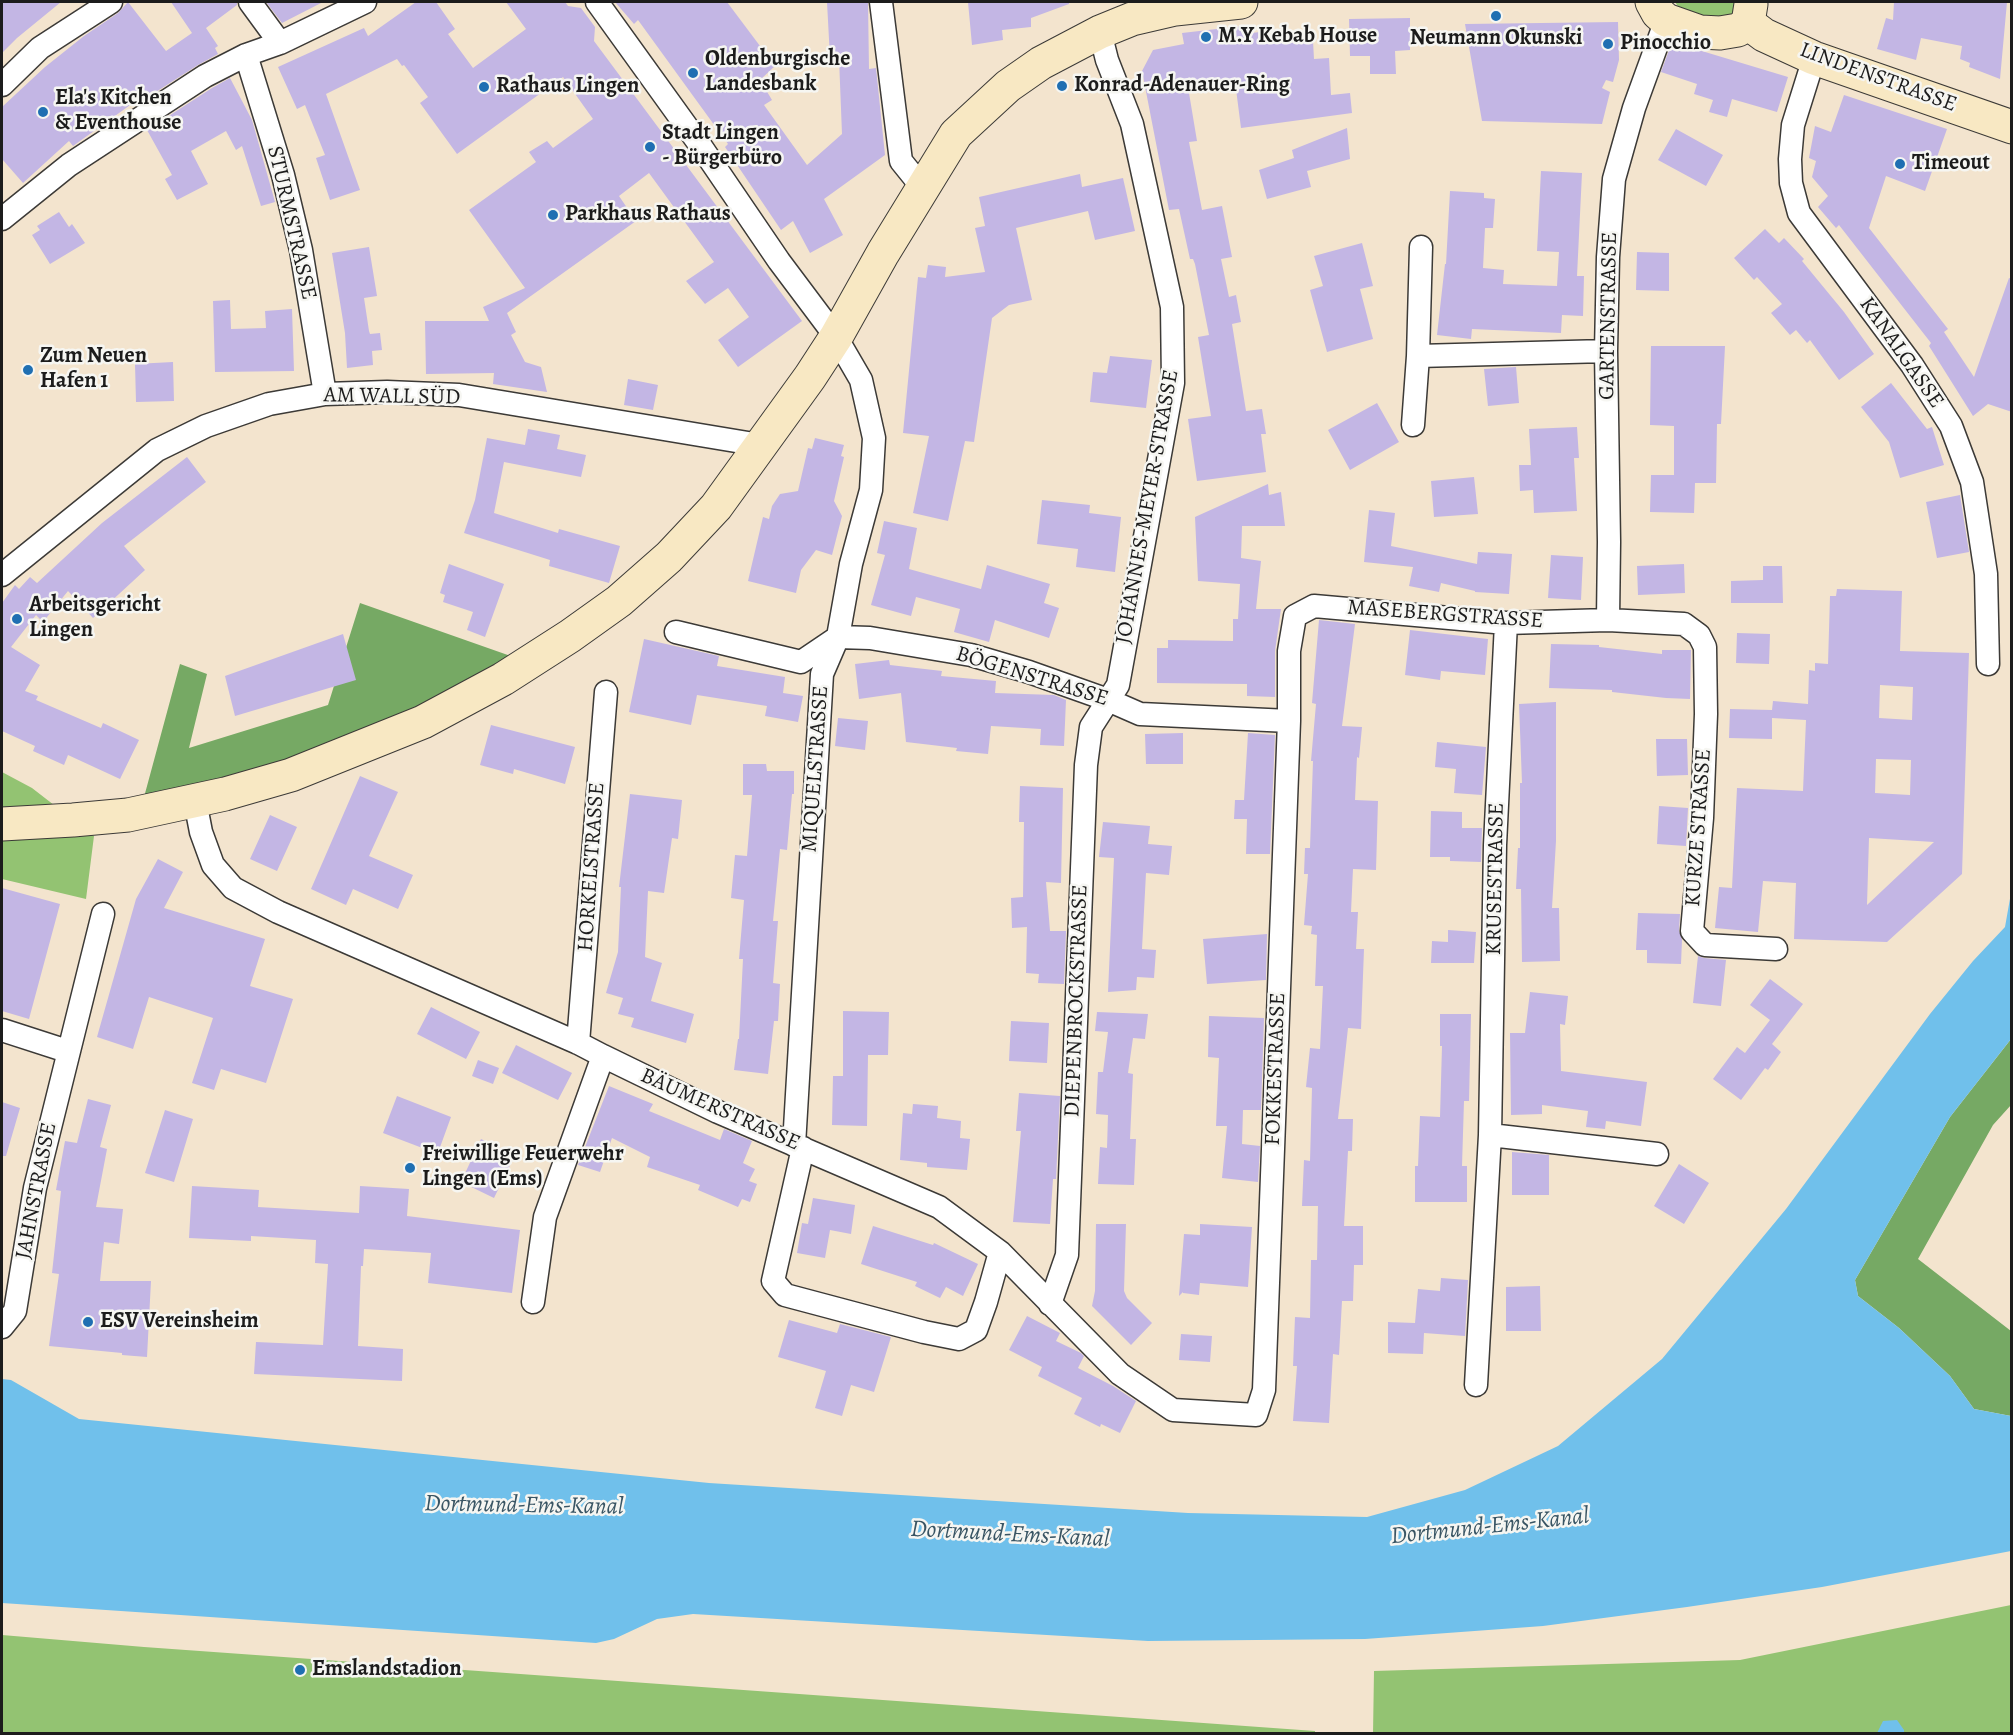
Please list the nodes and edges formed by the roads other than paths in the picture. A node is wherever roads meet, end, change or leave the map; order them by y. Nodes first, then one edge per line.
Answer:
1 (111, 2) edge
2 (249, 2) edge
3 (364, 2) edge
4 (597, 2) edge
5 (881, 2) edge
6 (1241, 2) edge
7 (1659, 11) edge
8 (1749, 12) edge
9 (1100, 32) junction
10 (280, 43) junction
11 (246, 55) junction
12 (1814, 58) junction
13 (2, 85) edge
14 (2012, 127) edge
15 (922, 188) junction
16 (2, 219) edge
17 (1421, 247) dead end
18 (836, 337) junction
19 (1606, 351) junction
20 (1418, 356) junction
21 (325, 394) junction
22 (1413, 425) dead end
23 (760, 445) junction
24 (2, 575) edge
25 (1608, 620) junction
26 (1506, 623) junction
27 (676, 632) dead end
28 (1699, 635) joint
29 (838, 638) junction
30 (1988, 664) dead end
31 (606, 692) dead end
32 (1108, 700) junction
33 (1289, 721) junction
34 (195, 801) junction
35 (2, 824) edge
36 (103, 914) dead end
37 (1776, 949) dead end
38 (2, 1030) edge
39 (578, 1043) junction
40 (67, 1051) junction
41 (603, 1056) junction
42 (1491, 1135) junction
43 (798, 1146) junction
44 (1657, 1154) dead end
45 (1000, 1252) junction
46 (533, 1302) dead end
47 (1050, 1304) junction
48 (2, 1327) edge
49 (1476, 1385) dead end
50 (1256, 1415) joint

1 - 13 street
2 - 10 street
3 - 10 street
4 - 18 street, MIQUELSTRASSE
5 - 15 street
6 - 9 main road
7 - 8 main road
7 - 19 street, GARTENSTRASSE
8 - 12 main road, LINDENSTRASSE
9 - 15 main road
9 - 32 street, JOHANNES-MEYER-STRASSE
10 - 11 street
11 - 16 street
11 - 21 street, STURMSTRASSE
12 - 14 main road, LINDENSTRASSE
12 - 30 street, KANALGASSE
15 - 18 main road
17 - 20 street
18 - 23 main road
18 - 29 street, MIQUELSTRASSE
19 - 20 street
19 - 25 street, GARTENSTRASSE
20 - 22 street
21 - 23 street, AM WALL SÜD
21 - 24 street, AM WALL SÜD
23 - 34 main road
25 - 26 street, MASEBERGSTRASSE
25 - 28 street, MASEBERGSTRASSE
26 - 33 street, MASEBERGSTRASSE
26 - 42 street, KRUSESTRASSE
27 - 29 street
28 - 37 street, KURZE STRASSE
29 - 32 street, BÖGENSTRASSE
29 - 43 street, MIQUELSTRASSE
31 - 39 street, HORKELSTRASSE
32 - 33 street, BÖGENSTRASSE
32 - 47 street, DIEPENBROCKSTRASSE
33 - 50 street, FOKKESTRASSE
34 - 35 main road
34 - 39 street, BÄUMERSTRASSE
36 - 40 street, JAHNSTRASSE
38 - 40 street
39 - 41 street, BÄUMERSTRASSE
40 - 48 street, JAHNSTRASSE
41 - 43 street, BÄUMERSTRASSE
41 - 46 street
42 - 44 street
42 - 49 street, KRUSESTRASSE
43 - 45 street, BÄUMERSTRASSE
43 - 45 street, MIQUELSTRASSE
45 - 47 street, BÄUMERSTRASSE
47 - 50 street, BÄUMERSTRASSE

